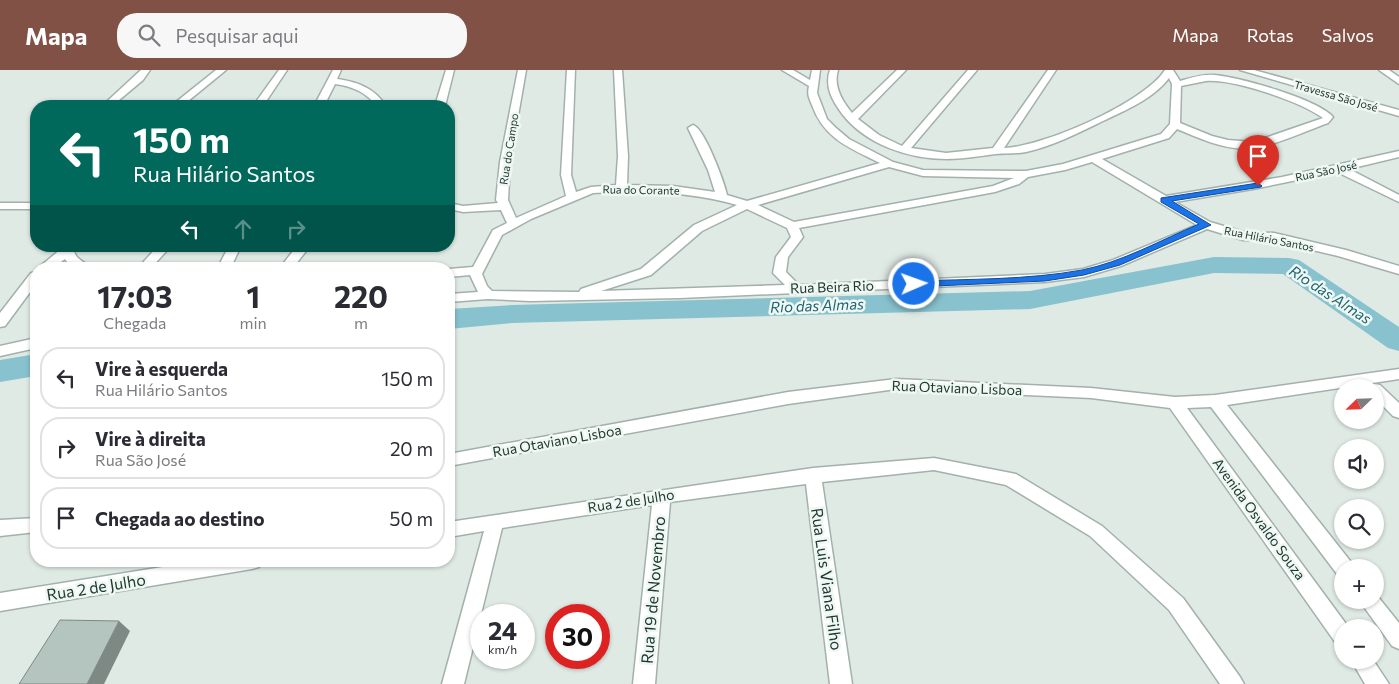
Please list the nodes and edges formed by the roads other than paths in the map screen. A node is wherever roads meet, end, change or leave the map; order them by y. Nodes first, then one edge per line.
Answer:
1 (146, 70) edge
2 (222, 70) edge
3 (283, 70) edge
4 (337, 70) edge
5 (450, 70) edge
6 (522, 70) edge
7 (571, 70) edge
8 (618, 70) edge
9 (786, 70) edge
10 (816, 70) edge
11 (834, 70) edge
12 (902, 70) edge
13 (973, 70) edge
14 (1052, 70) edge
15 (1169, 70) edge
16 (1244, 70) edge
17 (1384, 70) edge
18 (330, 81) junction
19 (1399, 81) edge
20 (1177, 84) junction
21 (813, 86) junction
22 (114, 100) edge
23 (184, 100) edge
24 (262, 100) edge
25 (322, 100) edge
26 (375, 100) edge
27 (442, 100) edge
28 (1399, 113) edge
29 (851, 120) junction
30 (1175, 124) junction
31 (693, 128) dead end
32 (904, 150) junction
33 (996, 151) junction
34 (1399, 154) edge
35 (1094, 159) junction
36 (889, 164) junction
37 (1340, 169) junction
38 (1026, 174) junction
39 (621, 188) junction
40 (572, 197) junction
41 (722, 197) junction
42 (1399, 199) edge
43 (1164, 200) junction
44 (747, 205) junction
45 (0, 206) edge
46 (30, 206) edge
47 (504, 206) junction
48 (455, 207) edge
49 (514, 225) junction
50 (1206, 225) junction
51 (792, 226) junction
52 (64, 252) edge
53 (159, 252) edge
54 (299, 252) edge
55 (52, 262) edge
56 (150, 262) edge
57 (291, 262) edge
58 (477, 270) junction
59 (1399, 270) edge
60 (455, 272) edge
61 (30, 283) edge
62 (795, 288) junction
63 (488, 295) junction
64 (576, 296) junction
65 (455, 298) edge
66 (0, 323) edge
67 (30, 344) edge
68 (0, 351) edge
69 (1399, 374) edge
70 (1384, 379) edge
71 (1334, 387) edge
72 (1384, 395) edge
73 (1215, 401) junction
74 (1175, 403) junction
75 (1399, 412) edge
76 (455, 459) edge
77 (813, 475) junction
78 (662, 496) junction
79 (495, 522) junction
80 (30, 526) edge
81 (0, 528) edge
82 (455, 528) edge
83 (1337, 559) edge
84 (215, 567) edge
85 (0, 602) edge
86 (1376, 609) edge
87 (1334, 624) edge
88 (1399, 639) edge
89 (1367, 669) edge
90 (453, 684) edge
91 (644, 684) edge
92 (841, 684) edge
93 (1233, 684) edge
94 (1378, 684) edge

1 - 22 street
2 - 23 street
3 - 24 street
4 - 18 street
5 - 27 street
6 - 47 street, Rua do Campo
7 - 40 street
8 - 39 street
9 - 21 street
10 - 21 street
11 - 29 street
12 - 29 street
13 - 32 street
14 - 33 street
15 - 20 street
15 - 33 street
16 - 28 street, Travessa São José
17 - 19 street
18 - 25 street
18 - 26 street
20 - 30 street
20 - 30 street
21 - 36 street
29 - 32 street
30 - 35 street
31 - 41 street
32 - 33 street
34 - 37 street, Rua São José
35 - 38 street
35 - 43 street, Rua Hilário Santos
36 - 38 street
36 - 44 street
37 - 42 street
37 - 43 street, Rua São José
38 - 51 street
39 - 40 street, Rua do Corante
39 - 41 street, Rua do Corante
40 - 49 street, Rua do Corante
41 - 44 street, Rua do Corante
43 - 50 street, Rua Hilário Santos
44 - 51 street, Rua do Corante
44 - 64 street
45 - 46 street
47 - 48 street
47 - 49 street, Rua do Campo
49 - 58 street, Rua do Corante
50 - 59 street, Rua Hilário Santos
50 - 62 street, Rua Beira Rio
51 - 62 street
52 - 55 street
53 - 56 street
54 - 57 street
58 - 60 street
58 - 63 street
61 - 66 street
62 - 64 street, Rua Beira Rio
63 - 64 street, Rua Beira Rio
63 - 65 street, Rua Beira Rio
67 - 68 street
69 - 70 street, Rua Otaviano Lisboa
71 - 73 street, Rua Otaviano Lisboa
72 - 75 street
73 - 74 street, Rua Otaviano Lisboa
73 - 83 street
74 - 76 street, Rua Otaviano Lisboa
74 - 87 street, Avenida Osvaldo Souza
77 - 78 street, Rua 2 de Julho
77 - 92 street, Rua Luis Viana Filho
77 - 93 street, Rua 2 de Julho
78 - 79 street, Rua 2 de Julho
78 - 91 street, Rua 19 de Novembro
79 - 82 street, Rua 2 de Julho
79 - 90 street
80 - 81 street
84 - 85 street, Rua 2 de Julho
86 - 88 street
89 - 94 street

